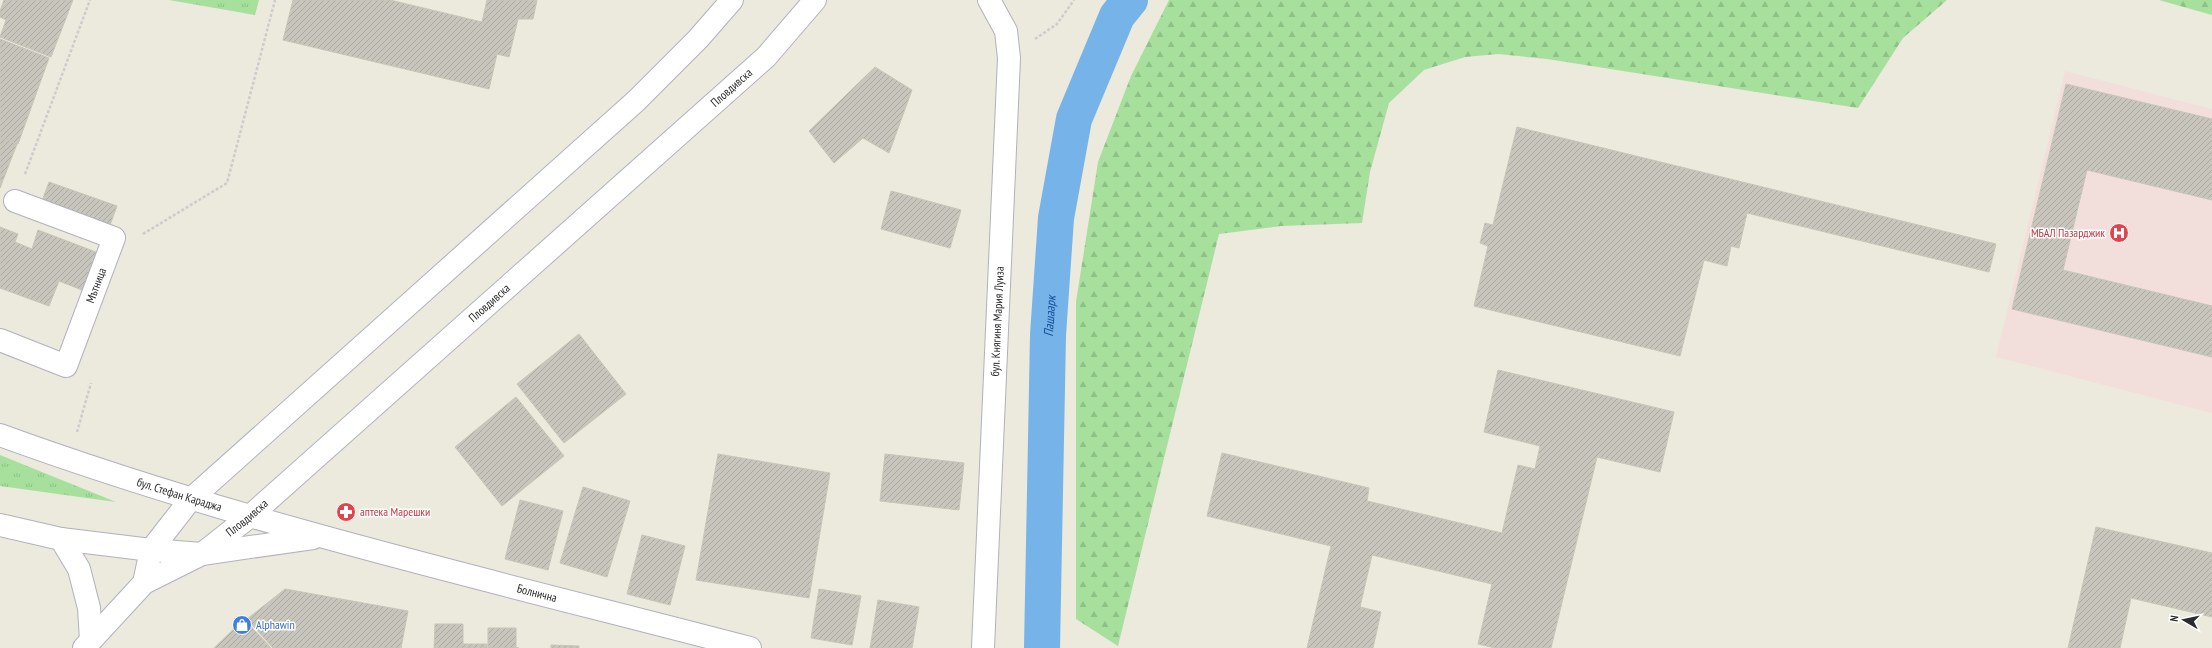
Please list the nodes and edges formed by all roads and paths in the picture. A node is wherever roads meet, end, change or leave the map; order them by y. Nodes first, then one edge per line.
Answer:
1 (90, 0) edge
2 (275, 0) edge
3 (732, 0) edge
4 (815, 0) edge
5 (989, 0) edge
6 (1074, 0) edge
7 (1009, 58) junction
8 (15, 201) joint
9 (139, 236) dead end
10 (0, 340) edge
11 (93, 376) dead end
12 (0, 435) edge
13 (68, 460) junction
14 (190, 500) junction
15 (249, 517) junction
16 (0, 525) edge
17 (324, 536) junction
18 (61, 539) junction
19 (151, 550) junction
20 (202, 554) junction
21 (144, 583) junction
22 (88, 644) edge
23 (750, 648) edge
24 (983, 648) edge

1 - 8 path
2 - 9 path
3 - 14 street
4 - 15 street, Пловдивска
5 - 7 street, бул. Княгиня Мария Луиза
6 - 7 path
7 - 24 street, бул. Княгиня Мария Луиза
8 - 10 street, Мътница
11 - 13 path
12 - 13 street, бул. Стефан Караджа
13 - 14 street, бул. Стефан Караджа
14 - 15 street, бул. Стефан Караджа
14 - 19 street
15 - 17 street, бул. Стефан Караджа
15 - 20 street, Пловдивска
16 - 18 street
17 - 20 street
17 - 23 street, Болнична
18 - 19 street
18 - 22 street
19 - 20 street
19 - 21 street
20 - 21 street, Пловдивска
21 - 22 street, Пловдивска

